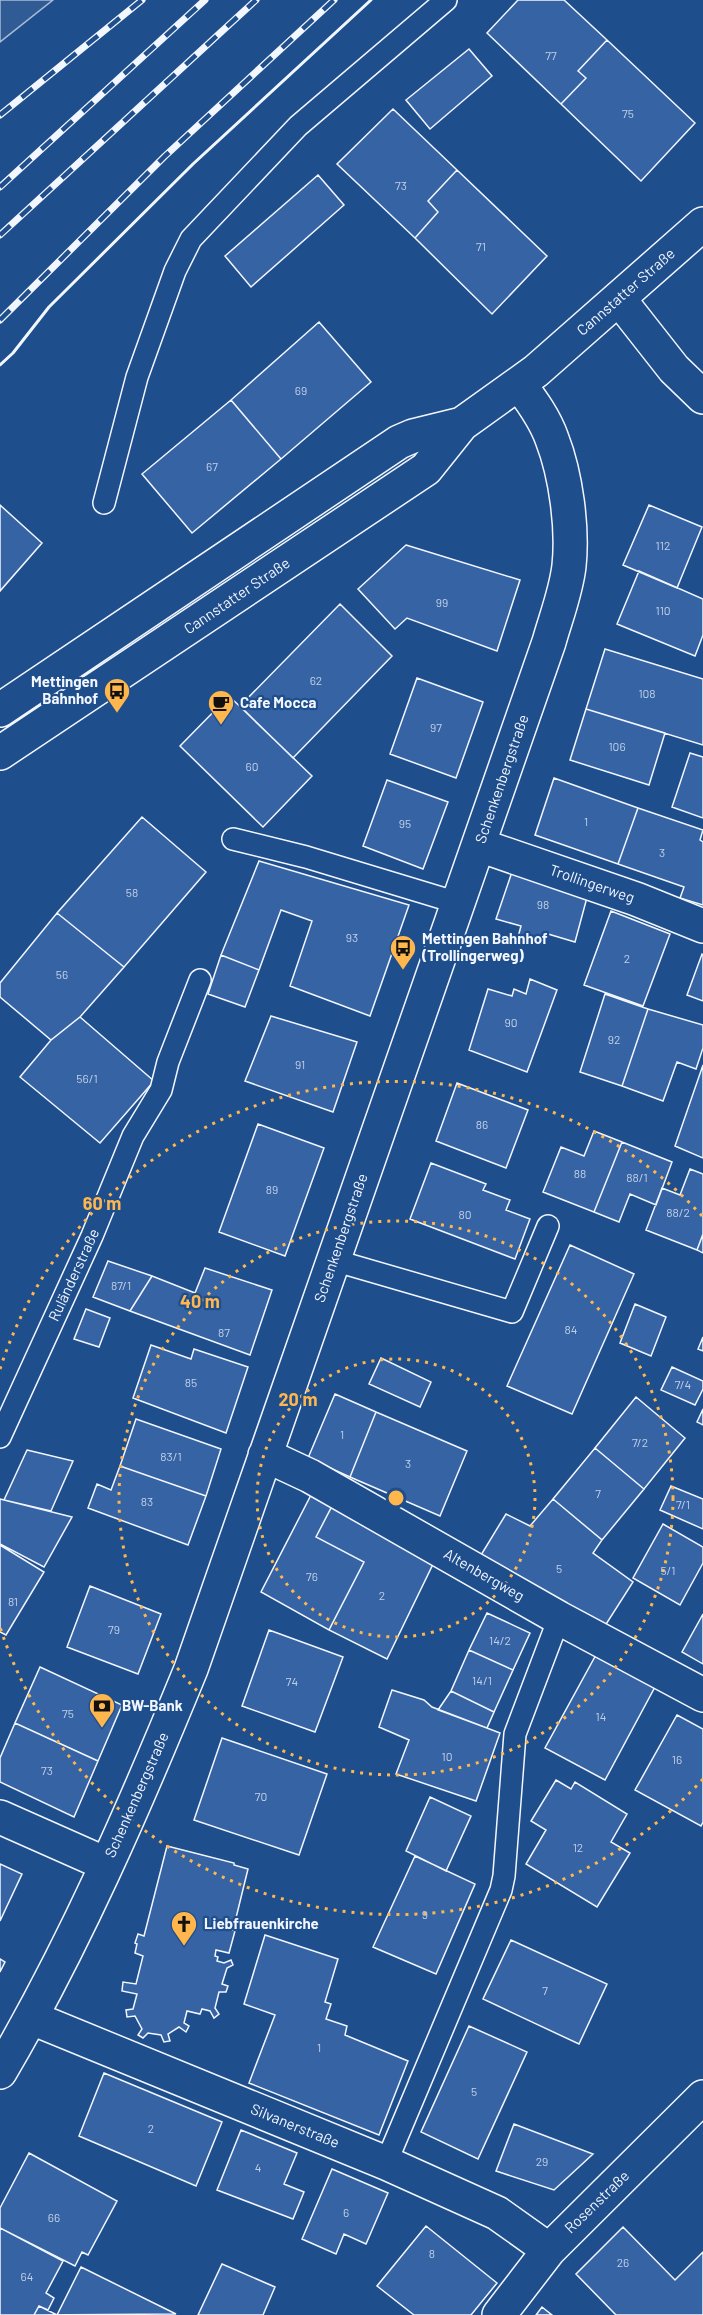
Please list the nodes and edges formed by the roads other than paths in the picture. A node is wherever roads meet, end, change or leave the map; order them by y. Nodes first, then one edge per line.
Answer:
1 (446, 0) edge
2 (703, 224) edge
3 (619, 299) junction
4 (519, 384) junction
5 (703, 397) edge
6 (462, 424) junction
7 (104, 503) dead end
8 (0, 710) edge
9 (0, 753) edge
10 (233, 839) dead end
11 (479, 844) junction
12 (458, 903) junction
13 (703, 927) edge
14 (200, 980) dead end
15 (548, 1226) dead end
16 (333, 1260) junction
17 (0, 1437) edge
18 (266, 1455) junction
19 (559, 1618) junction
20 (703, 1695) edge
21 (0, 1817) edge
22 (106, 1864) junction
23 (32, 2018) junction
24 (0, 2072) edge
25 (703, 2097) edge
26 (386, 2163) junction
27 (549, 2250) junction
28 (499, 2315) edge

1 - 7 lane
2 - 3 street, Cannstatter Straße
3 - 4 street, Cannstatter Straße
3 - 5 street
4 - 6 street, Cannstatter Straße
4 - 11 street, Schenkenbergstraße
6 - 8 street, Cannstatter Straße
6 - 9 street, Cannstatter Straße
10 - 12 lane
11 - 12 street, Schenkenbergstraße
11 - 13 street, Trollingerweg
12 - 16 street, Schenkenbergstraße
14 - 17 lane, Ruländerstraße
15 - 16 lane
16 - 18 street, Schenkenbergstraße
18 - 19 street, Altenbergweg
18 - 22 street, Schenkenbergstraße
19 - 20 street, Altenbergweg
19 - 26 lane
21 - 22 street
22 - 23 street, Schenkenbergstraße
23 - 24 street, Schenkenbergstraße
23 - 26 street, Silvanerstraße
25 - 27 street, Rosenstraße
26 - 27 street, Silvanerstraße
27 - 28 street, Rosenstraße

